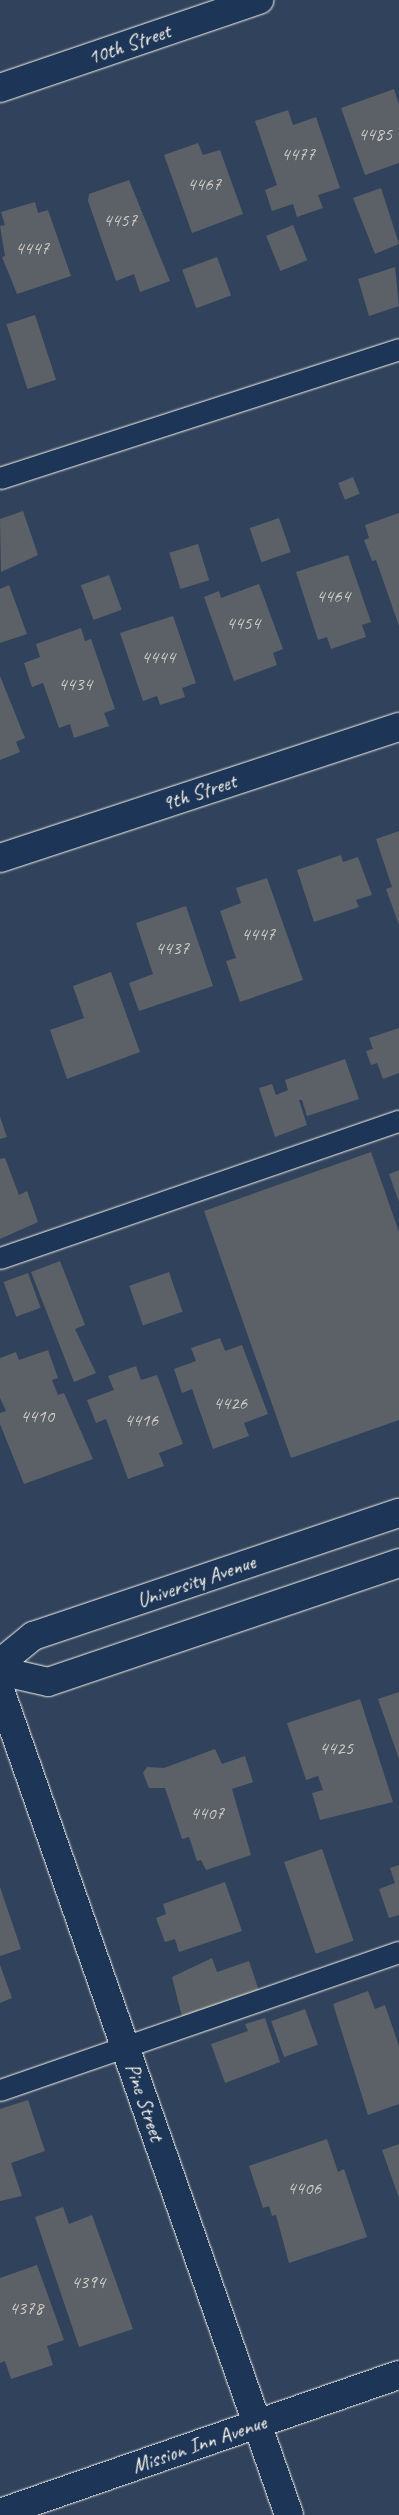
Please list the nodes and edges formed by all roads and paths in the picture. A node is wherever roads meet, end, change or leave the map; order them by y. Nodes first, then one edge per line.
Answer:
1 (259, 0) edge
2 (0, 88) edge
3 (399, 349) edge
4 (0, 478) edge
5 (399, 727) edge
6 (0, 858) edge
7 (399, 1121) edge
8 (0, 1258) edge
9 (399, 1512) edge
10 (399, 1562) edge
11 (0, 1663) edge
12 (0, 1671) edge
13 (0, 1690) edge
14 (399, 1952) edge
15 (125, 2047) junction
16 (0, 2090) edge
17 (399, 2375) edge
18 (258, 2424) junction
19 (0, 2513) edge
20 (289, 2515) edge

1 - 2 street, 10th Street
3 - 4 lane
5 - 6 street, 9th Street
7 - 8 lane
9 - 11 street, University Avenue
10 - 12 street
13 - 15 street, Pine Street
14 - 15 lane
15 - 16 lane
15 - 18 street, Pine Street
17 - 18 street, Mission Inn Avenue
18 - 19 street, Mission Inn Avenue
18 - 20 street, Pine Street

